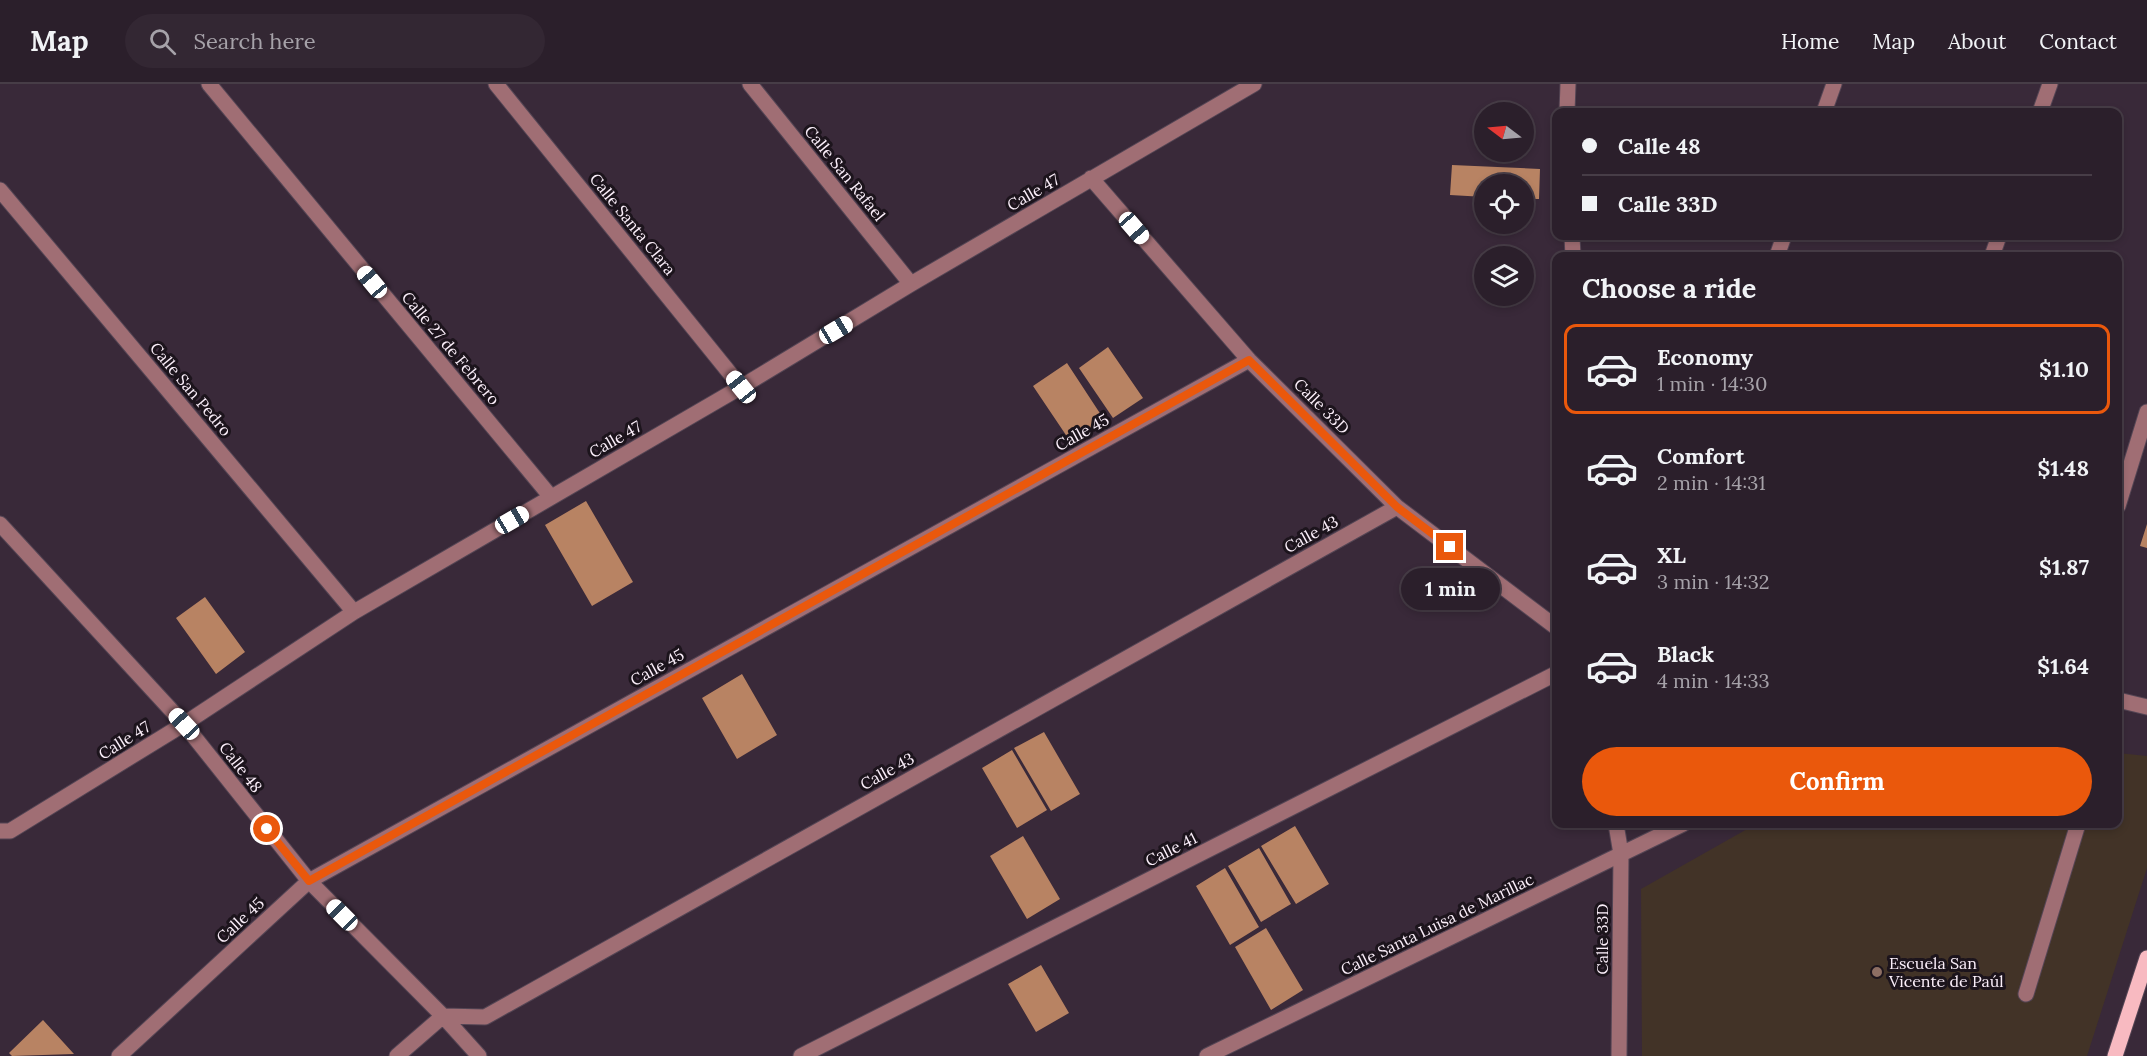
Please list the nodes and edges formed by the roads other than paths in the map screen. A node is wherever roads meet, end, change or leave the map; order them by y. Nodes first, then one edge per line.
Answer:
1 (208, 84) edge
2 (496, 84) edge
3 (750, 84) edge
4 (1254, 84) edge
5 (1568, 84) edge
6 (1834, 84) edge
7 (2049, 84) edge
8 (1567, 108) edge
9 (1825, 108) edge
10 (2041, 108) edge
11 (1091, 178) junction
12 (0, 190) edge
13 (911, 284) junction
14 (1249, 360) junction
15 (741, 387) junction
16 (2147, 412) edge
17 (2122, 493) edge
18 (551, 497) junction
19 (1397, 507) junction
20 (0, 524) edge
21 (354, 612) junction
22 (1552, 624) edge
23 (1552, 676) edge
24 (2122, 701) edge
25 (2147, 707) edge
26 (184, 724) junction
27 (1617, 828) edge
28 (1675, 828) edge
29 (2077, 828) edge
30 (0, 831) edge
31 (1621, 854) junction
32 (309, 881) junction
33 (2147, 958) edge
34 (2026, 994) dead end
35 (443, 1016) junction
36 (119, 1056) edge
37 (397, 1056) edge
38 (479, 1056) edge
39 (801, 1056) edge
40 (1207, 1056) edge
41 (1619, 1056) edge
42 (2115, 1056) edge

1 - 18 street, Calle 27 de Febrero
2 - 15 street, Calle Santa Clara
3 - 13 street, Calle San Rafael
4 - 11 street, Calle 47
5 - 8 street
6 - 9 street
7 - 10 street
11 - 13 street, Calle 47
11 - 14 street, Calle 33D
12 - 21 street, Calle San Pedro
13 - 15 street, Calle 47
14 - 19 street, Calle 33D
14 - 32 street, Calle 45
15 - 18 street, Calle 47
16 - 17 street
18 - 21 street, Calle 47
19 - 22 street, Calle 33D
19 - 35 street, Calle 43
20 - 26 street, Calle 48
21 - 26 street, Calle 47
23 - 39 street, Calle 41
24 - 25 street
26 - 30 street, Calle 47
26 - 32 street, Calle 48
27 - 31 street, Calle 33D
28 - 31 street, Calle Santa Luisa de Marillac
29 - 34 street
31 - 40 street, Calle Santa Luisa de Marillac
31 - 41 street, Calle 33D
32 - 35 street, Calle 48
32 - 36 street, Calle 45
33 - 42 main road
35 - 37 street
35 - 38 street, Calle 48

